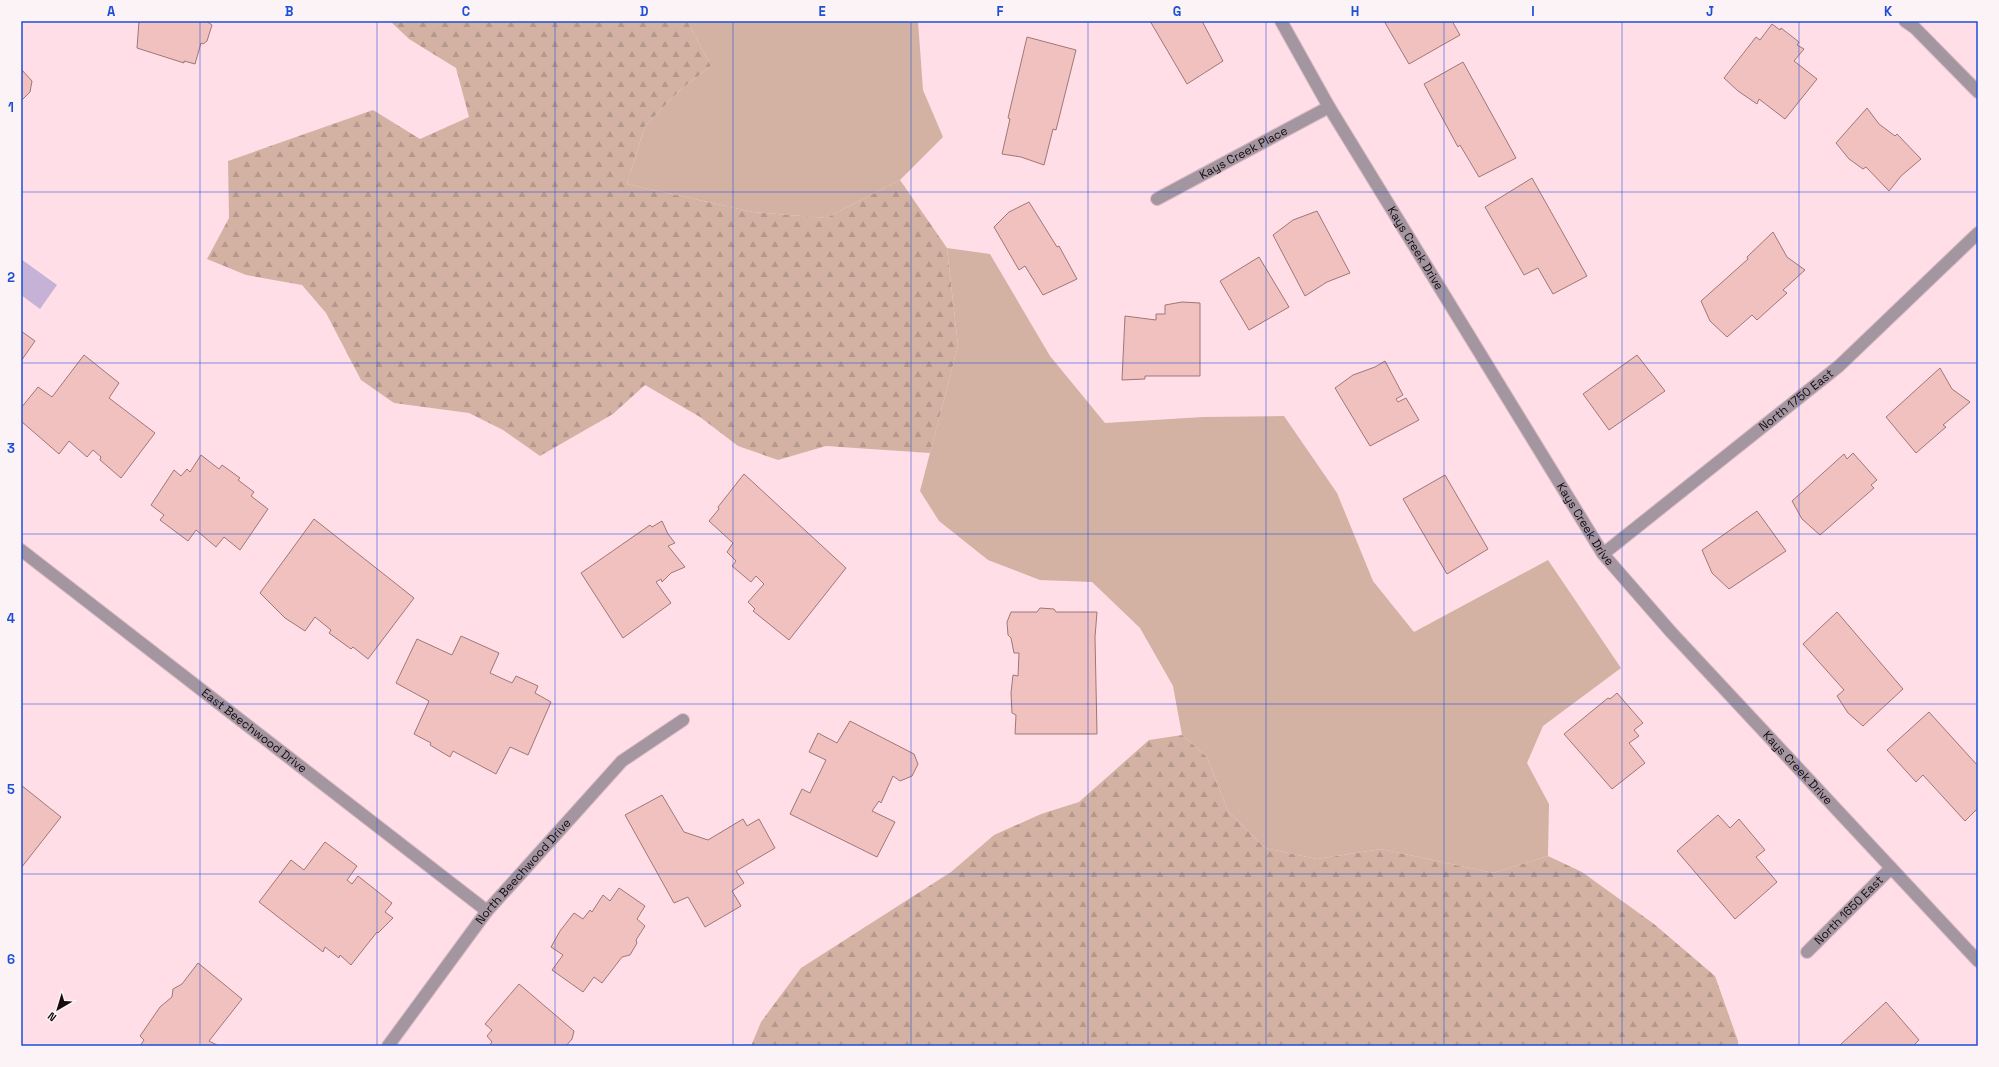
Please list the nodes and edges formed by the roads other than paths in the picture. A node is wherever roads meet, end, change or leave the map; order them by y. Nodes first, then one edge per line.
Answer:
1 (1281, 21) edge
2 (1905, 21) edge
3 (1978, 92) edge
4 (1329, 107) junction
5 (1157, 198) dead end
6 (1978, 233) edge
7 (21, 550) edge
8 (1603, 554) junction
9 (683, 720) dead end
10 (1891, 868) junction
11 (487, 911) junction
12 (1806, 952) dead end
13 (1978, 961) edge
14 (388, 1046) edge

1 - 4 street, Kays Creek Drive
2 - 3 street
4 - 5 street, Kays Creek Place
4 - 8 street, Kays Creek Drive
6 - 8 street, North 1750 East
7 - 11 street, East Beechwood Drive
8 - 10 street, Kays Creek Drive
9 - 11 street, North Beechwood Drive
10 - 12 street, North 1650 East
10 - 13 street, Kays Creek Drive
11 - 14 street, North Beechwood Drive

